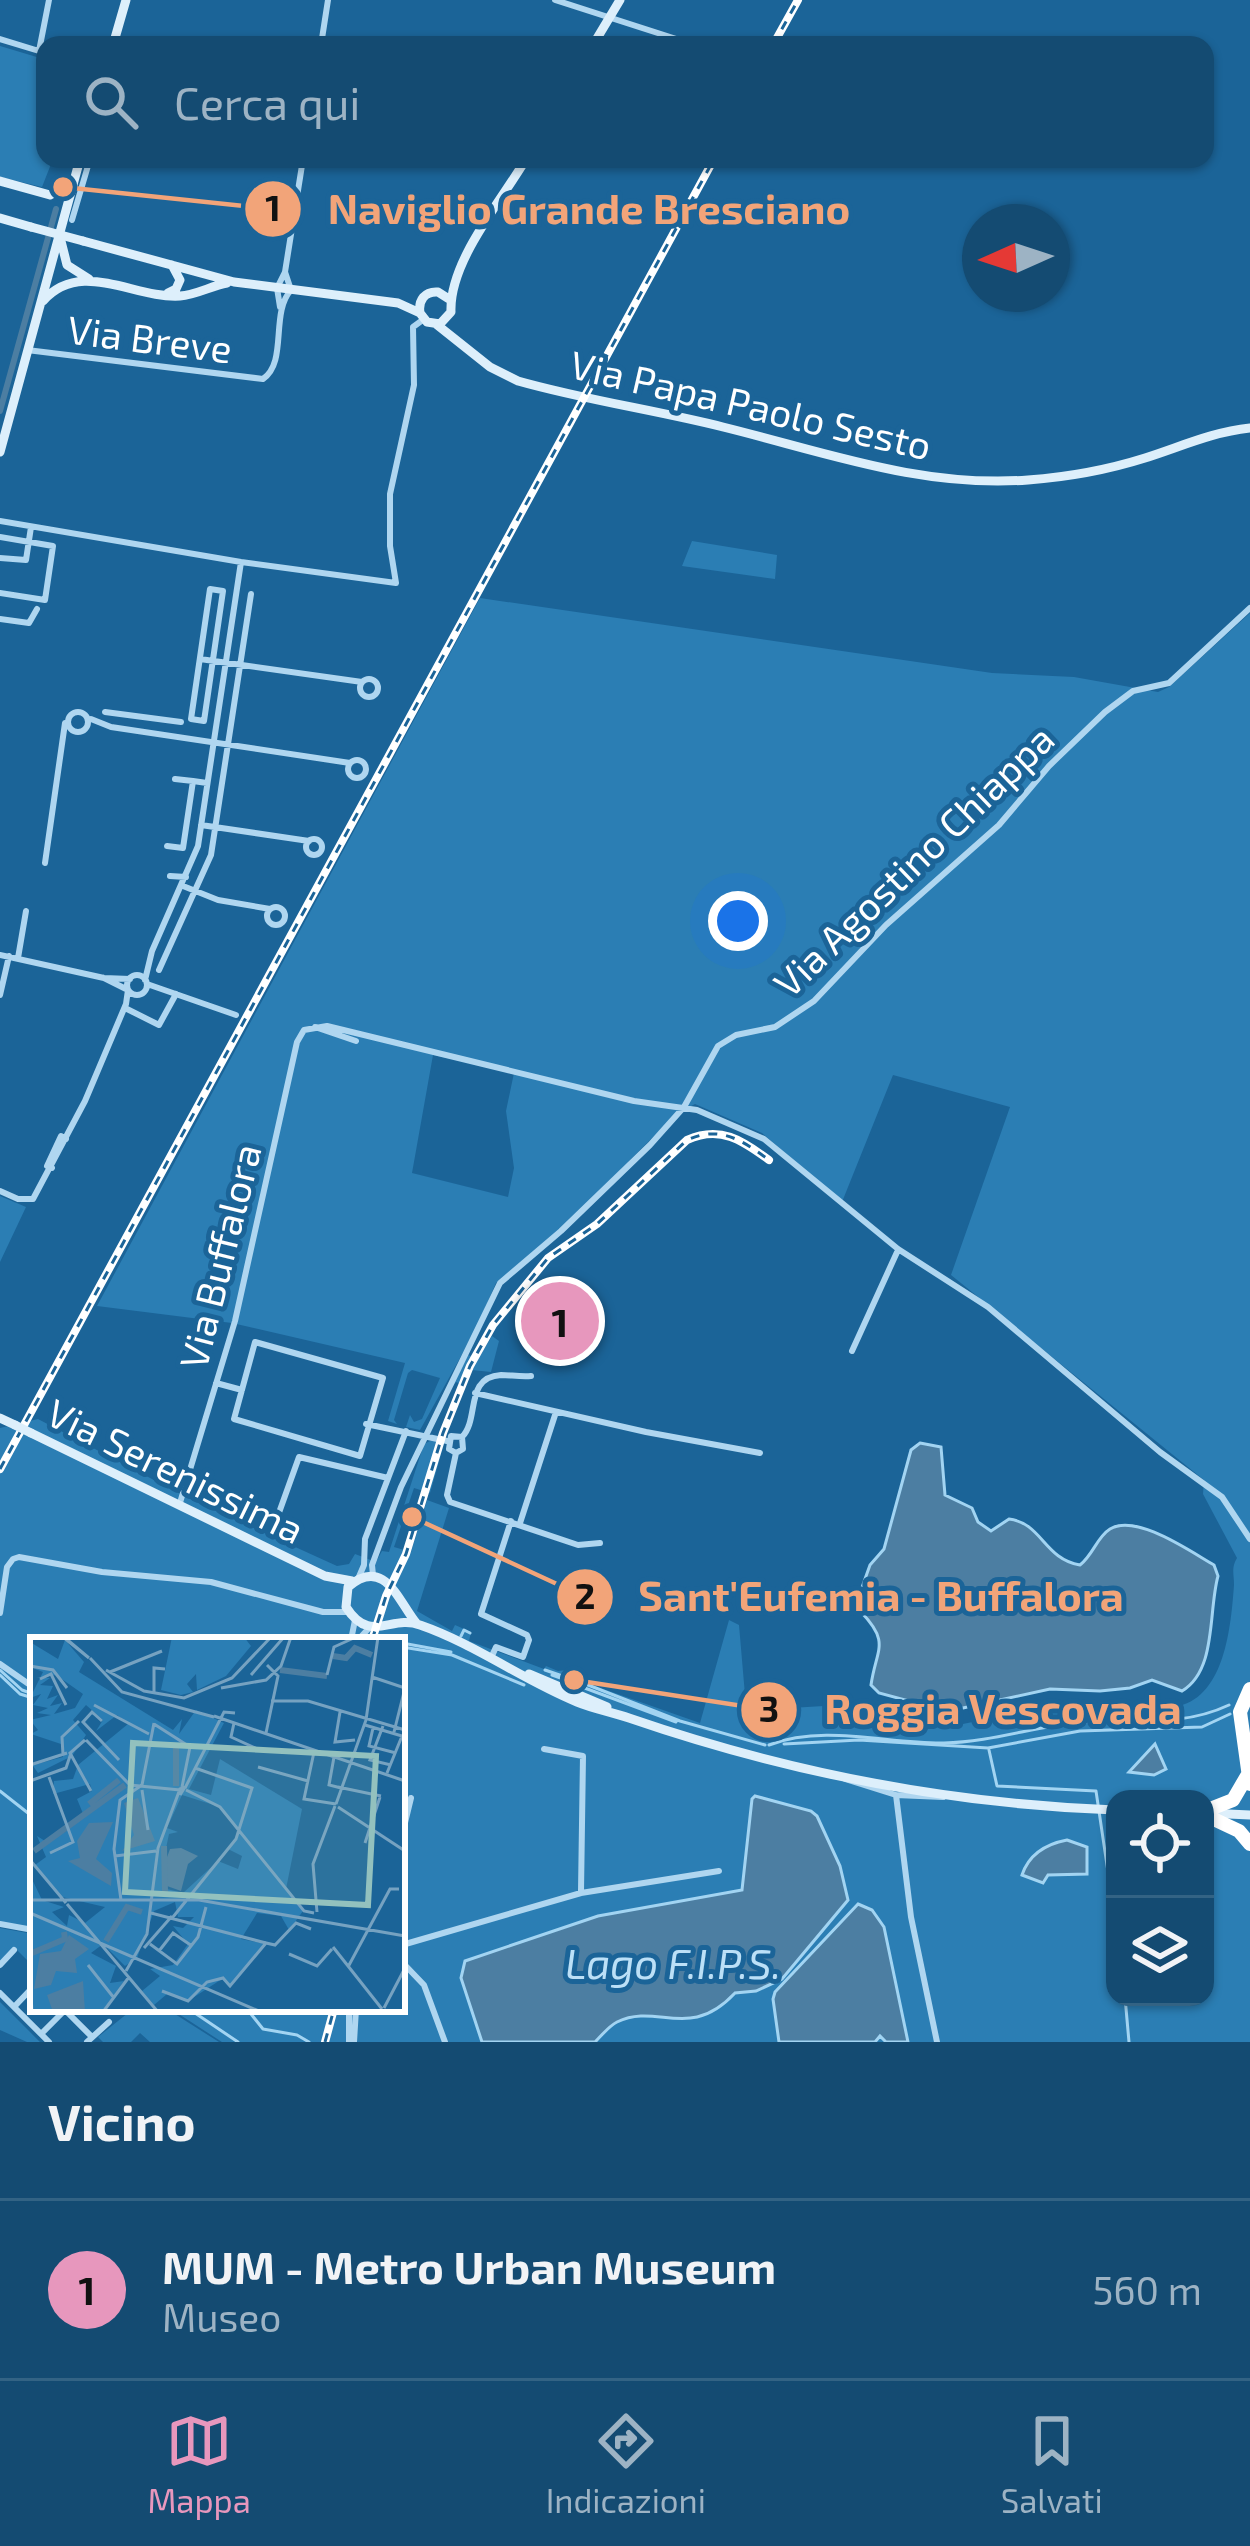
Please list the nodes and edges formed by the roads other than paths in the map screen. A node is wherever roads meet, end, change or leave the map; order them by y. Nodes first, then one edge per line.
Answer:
1 (48, 0) edge
2 (126, 0) edge
3 (328, 0) edge
4 (555, 0) edge
5 (620, 0) edge
6 (610, 17) junction
7 (41, 36) edge
8 (116, 36) edge
9 (322, 36) edge
10 (598, 36) edge
11 (668, 36) edge
12 (0, 39) edge
13 (36, 50) edge
14 (77, 168) edge
15 (87, 168) edge
16 (301, 168) edge
17 (521, 168) edge
18 (74, 180) junction
19 (0, 181) edge
20 (50, 195) junction
21 (0, 218) edge
22 (65, 224) junction
23 (172, 265) junction
24 (460, 268) junction
25 (284, 272) junction
26 (198, 273) junction
27 (94, 281) junction
28 (234, 282) junction
29 (277, 288) junction
30 (292, 290) junction
31 (430, 293) junction
32 (168, 294) junction
33 (189, 294) junction
34 (449, 299) junction
35 (390, 302) junction
36 (37, 310) junction
37 (280, 310) junction
38 (422, 316) junction
39 (449, 316) junction
40 (436, 324) junction
41 (461, 341) junction
42 (26, 350) junction
43 (1250, 428) edge
44 (0, 452) edge
45 (0, 518) edge
46 (31, 527) junction
47 (0, 537) edge
48 (29, 541) junction
49 (0, 558) edge
50 (241, 562) junction
51 (0, 593) edge
52 (251, 594) dead end
53 (38, 608) dead end
54 (1250, 608) edge
55 (0, 619) edge
56 (200, 658) junction
57 (213, 660) junction
58 (227, 662) junction
59 (241, 664) junction
60 (362, 682) dead end
61 (104, 712) dead end
62 (143, 717) junction
63 (91, 719) junction
64 (181, 722) dead end
65 (111, 727) junction
66 (66, 729) junction
67 (88, 729) junction
68 (141, 731) junction
69 (213, 743) junction
70 (229, 745) junction
71 (350, 763) dead end
72 (176, 779) dead end
73 (193, 781) junction
74 (207, 783) junction
75 (201, 825) junction
76 (217, 826) junction
77 (308, 841) dead end
78 (167, 846) dead end
79 (45, 863) dead end
80 (170, 875) dead end
81 (184, 882) junction
82 (196, 892) junction
83 (270, 909) dead end
84 (26, 911) dead end
85 (160, 932) junction
86 (174, 939) junction
87 (152, 952) junction
88 (9, 956) edge
89 (159, 970) dead end
90 (132, 977) junction
91 (104, 978) junction
92 (144, 988) junction
93 (128, 990) junction
94 (176, 994) junction
95 (0, 995) edge
96 (127, 1009) junction
97 (236, 1015) dead end
98 (118, 1024) junction
99 (315, 1026) junction
100 (356, 1041) dead end
101 (684, 1107) junction
102 (0, 1191) edge
103 (898, 1249) junction
104 (853, 1351) dead end
105 (531, 1376) dead end
106 (216, 1383) junction
107 (242, 1390) junction
108 (475, 1393) junction
109 (556, 1412) junction
110 (0, 1418) edge
111 (368, 1423) junction
112 (406, 1431) junction
113 (424, 1436) junction
114 (462, 1437) junction
115 (447, 1441) junction
116 (456, 1453) junction
117 (760, 1453) dead end
118 (388, 1478) junction
119 (179, 1506) junction
120 (515, 1523) junction
121 (299, 1530) dead end
122 (1250, 1539) edge
123 (600, 1543) dead end
124 (325, 1576) junction
125 (375, 1578) junction
126 (356, 1580) junction
127 (344, 1597) junction
128 (405, 1607) junction
129 (335, 1612) junction
130 (0, 1613) edge
131 (352, 1615) junction
132 (398, 1623) junction
133 (417, 1624) junction
134 (370, 1627) junction
135 (355, 1637) edge
136 (356, 1637) edge
137 (491, 1658) junction
138 (0, 1664) edge
139 (512, 1669) junction
140 (30, 1685) edge
141 (545, 1688) junction
142 (1250, 1689) edge
143 (576, 1693) junction
144 (622, 1716) junction
145 (544, 1749) dead end
146 (842, 1778) junction
147 (1249, 1780) edge
148 (891, 1795) junction
149 (946, 1796) junction
150 (411, 1798) dead end
151 (1106, 1809) edge
152 (1214, 1809) edge
153 (1214, 1813) edge
154 (1250, 1815) edge
155 (1214, 1818) edge
156 (405, 1823) edge
157 (1250, 1844) edge
158 (718, 1871) dead end
159 (581, 1893) junction
160 (0, 1924) edge
161 (30, 1929) edge
162 (405, 1945) edge
163 (14, 1950) dead end
164 (0, 1965) edge
165 (405, 1965) edge
166 (30, 1990) edge
167 (0, 1993) edge
168 (14, 2007) junction
169 (63, 2012) edge
170 (67, 2012) edge
171 (352, 2012) edge
172 (109, 2021) dead end
173 (41, 2035) junction
174 (90, 2039) edge
175 (49, 2042) edge
176 (351, 2042) edge
177 (445, 2042) edge
178 (937, 2042) edge

1 - 7 street
2 - 8 street
3 - 9 street
4 - 6 street
5 - 6 street
6 - 10 street
6 - 11 street
12 - 13 street
14 - 18 street
15 - 22 street
16 - 25 street
17 - 24 street
18 - 20 street
18 - 22 street
19 - 20 street
20 - 22 street
21 - 23 street, bridge
22 - 27 street
22 - 36 street
23 - 26 street
23 - 32 street
24 - 31 street
24 - 34 street
25 - 29 street
25 - 30 street
26 - 28 street
26 - 32 street
26 - 33 street
27 - 32 street
27 - 36 street
28 - 29 street
28 - 33 street
29 - 30 street
29 - 37 street
30 - 35 street
30 - 37 street
31 - 34 street
31 - 35 street
31 - 38 street
32 - 33 street
34 - 39 street
35 - 38 street
36 - 42 street
37 - 42 street, Via Breve
38 - 40 street
38 - 50 street
39 - 40 street
39 - 41 street, Via Papa Paolo Sesto
40 - 41 street, Via Papa Paolo Sesto
41 - 43 street, Via Papa Paolo Sesto
42 - 44 street
45 - 46 street
46 - 48 street
46 - 50 street
47 - 48 street
48 - 49 street
48 - 51 street
50 - 58 street
52 - 59 street
53 - 55 street
54 - 101 street, Via Agostino Chiappa
56 - 57 street
56 - 57 street
56 - 57 street
57 - 58 street
58 - 59 street
58 - 69 street
59 - 60 street
59 - 70 street
61 - 62 street
62 - 64 street
62 - 68 street
63 - 65 street
63 - 66 street
63 - 67 street
65 - 67 street
65 - 68 street
66 - 67 street
66 - 79 street
68 - 69 street
69 - 70 street
69 - 74 street
70 - 71 street
70 - 76 street
72 - 73 street
73 - 74 street
73 - 78 street
74 - 75 street
75 - 76 street
75 - 81 street
76 - 77 street
76 - 82 street
80 - 81 street
81 - 82 street
81 - 85 street
82 - 83 street
82 - 86 street
84 - 88 street
85 - 86 street
85 - 87 street
86 - 89 street
87 - 90 street
87 - 92 street
88 - 91 street
88 - 95 street
90 - 91 street
90 - 92 street
90 - 93 street
91 - 93 street
92 - 93 street
92 - 94 street
92 - 96 street
93 - 98 street
94 - 96 street
94 - 97 street
96 - 98 street
98 - 102 street
99 - 100 street
99 - 101 street
99 - 106 street, Via Buffalora
101 - 103 street
101 - 113 street, Via Agostino Chiappa
103 - 104 street
103 - 122 street
105 - 108 street
106 - 107 street
106 - 119 street, Via Buffalora
107 - 111 street
107 - 111 street
108 - 109 street
108 - 114 street
109 - 117 street
109 - 120 street
110 - 119 street, Via Serenissima, bridge
111 - 112 street
112 - 113 street
112 - 118 street
113 - 115 street
113 - 125 street, Via Agostino Chiappa
114 - 115 street
114 - 116 street
115 - 116 street
116 - 120 street
118 - 121 street
118 - 126 street
119 - 124 street, Via Serenissima
120 - 123 street
120 - 137 street
124 - 126 street, Via Serenissima
124 - 127 street, Via Serenissima
125 - 126 street, Via Serenissima
125 - 128 street
126 - 127 street
127 - 129 street
127 - 131 street, Via Serenissima
128 - 132 street
128 - 133 street
129 - 130 street
129 - 131 street
131 - 134 street
131 - 135 street
132 - 133 street
132 - 134 street
133 - 137 street
134 - 136 street
137 - 139 street
138 - 140 street
139 - 141 street
139 - 143 street
141 - 143 street
141 - 144 street
142 - 147 highway
143 - 144 street
144 - 146 street
145 - 159 street
146 - 148 street
146 - 149 street
147 - 152 highway
148 - 149 street
148 - 178 street
149 - 151 street
150 - 156 street
153 - 154 street
155 - 157 highway
158 - 159 street
159 - 162 street
160 - 161 street
163 - 164 street
165 - 177 street
166 - 168 street
167 - 168 street
168 - 173 street
169 - 173 street
170 - 174 street
171 - 176 street
172 - 174 street
173 - 175 street

